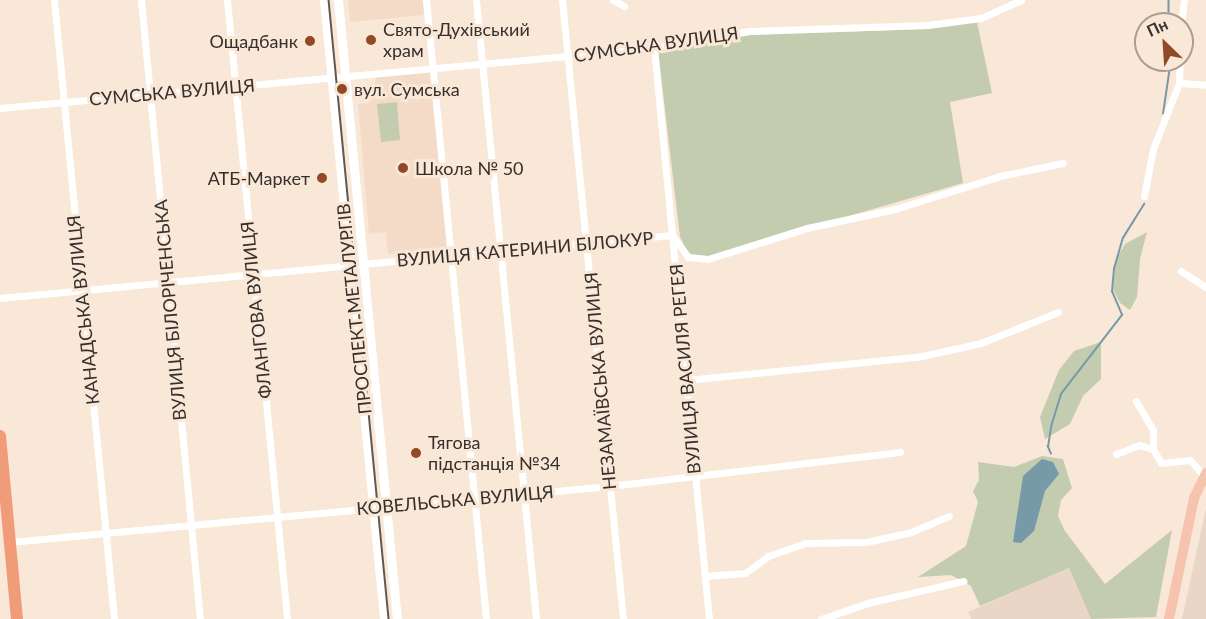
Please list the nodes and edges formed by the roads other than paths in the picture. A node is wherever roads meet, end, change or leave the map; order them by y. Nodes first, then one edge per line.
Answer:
1 (54, 0) edge
2 (141, 0) edge
3 (227, 0) edge
4 (324, 0) edge
5 (338, 0) edge
6 (426, 0) edge
7 (477, 0) edge
8 (562, 0) edge
9 (614, 0) edge
10 (1021, 0) edge
11 (624, 6) dead end
12 (654, 48) junction
13 (568, 56) junction
14 (483, 62) junction
15 (435, 66) junction
16 (1179, 72) edge
17 (345, 75) junction
18 (331, 76) junction
19 (1179, 83) junction
20 (1206, 84) edge
21 (236, 86) junction
22 (150, 94) junction
23 (64, 102) junction
24 (0, 108) edge
25 (1063, 163) dead end
26 (1144, 196) dead end
27 (672, 235) junction
28 (587, 243) junction
29 (501, 251) junction
30 (451, 255) junction
31 (363, 263) junction
32 (349, 265) junction
33 (1181, 271) dead end
34 (253, 275) junction
35 (167, 282) junction
36 (1206, 287) edge
37 (81, 291) junction
38 (0, 298) edge
39 (1058, 312) dead end
40 (687, 380) junction
41 (1136, 400) dead end
42 (0, 436) edge
43 (1153, 449) junction
44 (900, 452) dead end
45 (1116, 454) dead end
46 (1205, 475) edge
47 (695, 477) junction
48 (610, 486) junction
49 (524, 494) junction
50 (475, 498) junction
51 (387, 505) junction
52 (373, 506) junction
53 (949, 516) dead end
54 (277, 517) junction
55 (191, 525) junction
56 (105, 533) junction
57 (6, 537) edge
58 (705, 576) junction
59 (963, 581) dead end
60 (17, 619) edge
61 (114, 619) edge
62 (200, 619) edge
63 (287, 619) edge
64 (384, 619) edge
65 (398, 619) edge
66 (486, 619) edge
67 (536, 619) edge
68 (623, 619) edge
69 (710, 619) edge
70 (821, 619) edge
71 (1169, 619) edge

1 - 23 street, КАНАДСЬКА ВУЛИЦЯ
2 - 22 street, ВУЛИЦЯ БІЛОРІЧЕНСЬКА
3 - 21 street, ФЛАНГОВА ВУЛИЦЯ
4 - 18 main road, ПРОСПЕКТ МЕТАЛУРГІВ
5 - 17 main road, ПРОСПЕКТ МЕТАЛУРГІВ
6 - 15 street
7 - 14 street
8 - 13 street, НЕЗАМАЇВСЬКА ВУЛИЦЯ
9 - 11 street
10 - 12 street, СУМСЬКА ВУЛИЦЯ
12 - 13 street, СУМСЬКА ВУЛИЦЯ
12 - 27 street, ВУЛИЦЯ ВАСИЛЯ РЕГЕЯ
13 - 14 street, СУМСЬКА ВУЛИЦЯ
13 - 28 street, НЕЗАМАЇВСЬКА ВУЛИЦЯ
14 - 15 street, СУМСЬКА ВУЛИЦЯ
14 - 29 street
15 - 17 street, СУМСЬКА ВУЛИЦЯ
15 - 30 street
16 - 19 street
17 - 18 street, СУМСЬКА ВУЛИЦЯ
17 - 31 main road, ПРОСПЕКТ МЕТАЛУРГІВ
18 - 21 street, СУМСЬКА ВУЛИЦЯ
18 - 32 main road, ПРОСПЕКТ МЕТАЛУРГІВ
19 - 20 street
19 - 26 street
21 - 22 street, СУМСЬКА ВУЛИЦЯ
21 - 34 street, ФЛАНГОВА ВУЛИЦЯ
22 - 23 street, СУМСЬКА ВУЛИЦЯ
22 - 35 street, ВУЛИЦЯ БІЛОРІЧЕНСЬКА
23 - 24 street, СУМСЬКА ВУЛИЦЯ
23 - 37 street, КАНАДСЬКА ВУЛИЦЯ
25 - 27 street, ВУЛИЦЯ КАТЕРИНИ БІЛОКУР
27 - 28 street, ВУЛИЦЯ КАТЕРИНИ БІЛОКУР
27 - 40 street, ВУЛИЦЯ ВАСИЛЯ РЕГЕЯ
28 - 29 street, ВУЛИЦЯ КАТЕРИНИ БІЛОКУР
28 - 48 street, НЕЗАМАЇВСЬКА ВУЛИЦЯ
29 - 30 street, ВУЛИЦЯ КАТЕРИНИ БІЛОКУР
29 - 49 street
30 - 31 street, ВУЛИЦЯ КАТЕРИНИ БІЛОКУР
30 - 50 street
31 - 32 street, ВУЛИЦЯ КАТЕРИНИ БІЛОКУР
31 - 51 main road, ПРОСПЕКТ МЕТАЛУРГІВ
32 - 34 street, ВУЛИЦЯ КАТЕРИНИ БІЛОКУР
32 - 52 main road, ПРОСПЕКТ МЕТАЛУРГІВ
33 - 36 street
34 - 35 street, ВУЛИЦЯ КАТЕРИНИ БІЛОКУР
34 - 54 street, ФЛАНГОВА ВУЛИЦЯ
35 - 37 street, ВУЛИЦЯ КАТЕРИНИ БІЛОКУР
35 - 55 street, ВУЛИЦЯ БІЛОРІЧЕНСЬКА
37 - 38 street, ВУЛИЦЯ КАТЕРИНИ БІЛОКУР
37 - 56 street, КАНАДСЬКА ВУЛИЦЯ
39 - 40 street
40 - 47 street, ВУЛИЦЯ ВАСИЛЯ РЕГЕЯ
41 - 43 street
42 - 57 highway
43 - 45 street
43 - 46 street
44 - 47 street, КОВЕЛЬСЬКА ВУЛИЦЯ
46 - 71 main road
47 - 48 street, КОВЕЛЬСЬКА ВУЛИЦЯ
47 - 58 street, ВУЛИЦЯ ВАСИЛЯ РЕГЕЯ
48 - 49 street, КОВЕЛЬСЬКА ВУЛИЦЯ
48 - 68 street, НЕЗАМАЇВСЬКА ВУЛИЦЯ
49 - 50 street, КОВЕЛЬСЬКА ВУЛИЦЯ
49 - 67 street
50 - 51 street, КОВЕЛЬСЬКА ВУЛИЦЯ
50 - 66 street
51 - 52 street, КОВЕЛЬСЬКА ВУЛИЦЯ
51 - 65 main road, ПРОСПЕКТ МЕТАЛУРГІВ
52 - 54 street, КОВЕЛЬСЬКА ВУЛИЦЯ
52 - 64 main road, ПРОСПЕКТ МЕТАЛУРГІВ
53 - 58 street
54 - 55 street, КОВЕЛЬСЬКА ВУЛИЦЯ
54 - 63 street, ФЛАНГОВА ВУЛИЦЯ
55 - 56 street, КОВЕЛЬСЬКА ВУЛИЦЯ
55 - 62 street, ВУЛИЦЯ БІЛОРІЧЕНСЬКА
56 - 57 street, КОВЕЛЬСЬКА ВУЛИЦЯ
56 - 61 street, КАНАДСЬКА ВУЛИЦЯ
57 - 60 highway
58 - 69 street, ВУЛИЦЯ ВАСИЛЯ РЕГЕЯ
59 - 70 street

